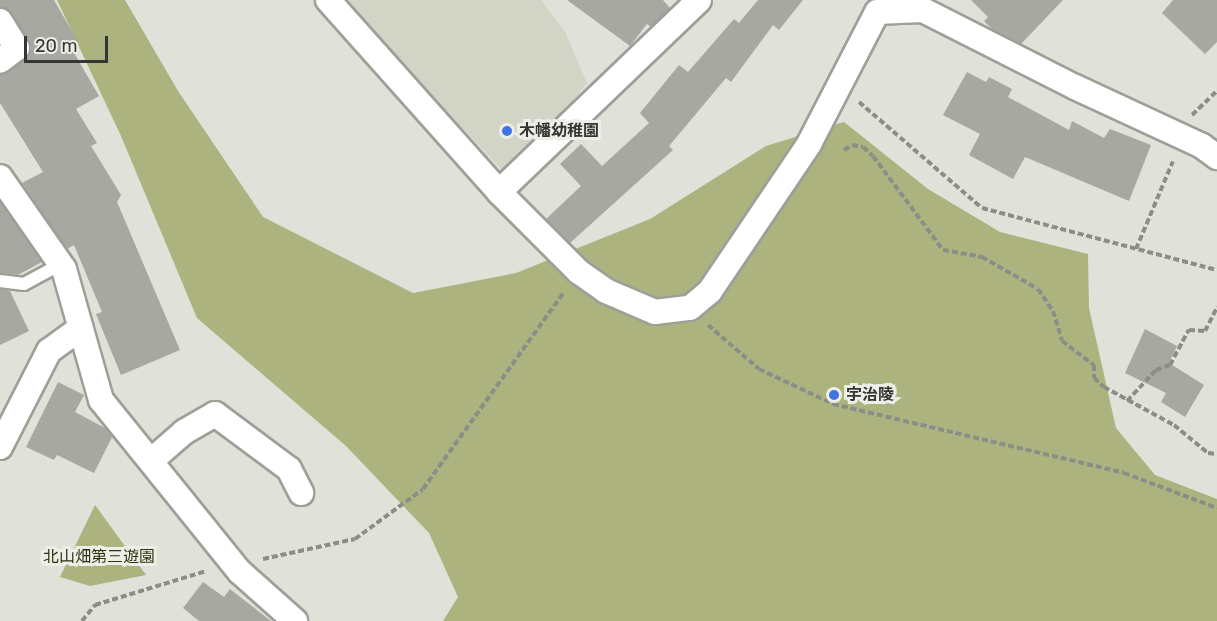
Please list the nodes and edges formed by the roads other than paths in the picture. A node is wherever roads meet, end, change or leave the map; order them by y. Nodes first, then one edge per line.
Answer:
1 (328, 0) edge
2 (693, 2) edge
3 (0, 21) edge
4 (0, 61) edge
5 (1217, 157) edge
6 (0, 177) edge
7 (499, 192) junction
8 (61, 264) junction
9 (0, 281) edge
10 (81, 328) junction
11 (0, 447) edge
12 (152, 460) junction
13 (301, 493) dead end
14 (295, 621) edge

1 - 7 street
2 - 7 street
3 - 4 street
5 - 7 street
6 - 8 street
8 - 9 lane
8 - 10 street
10 - 11 street
10 - 12 street
12 - 13 street
12 - 14 street

